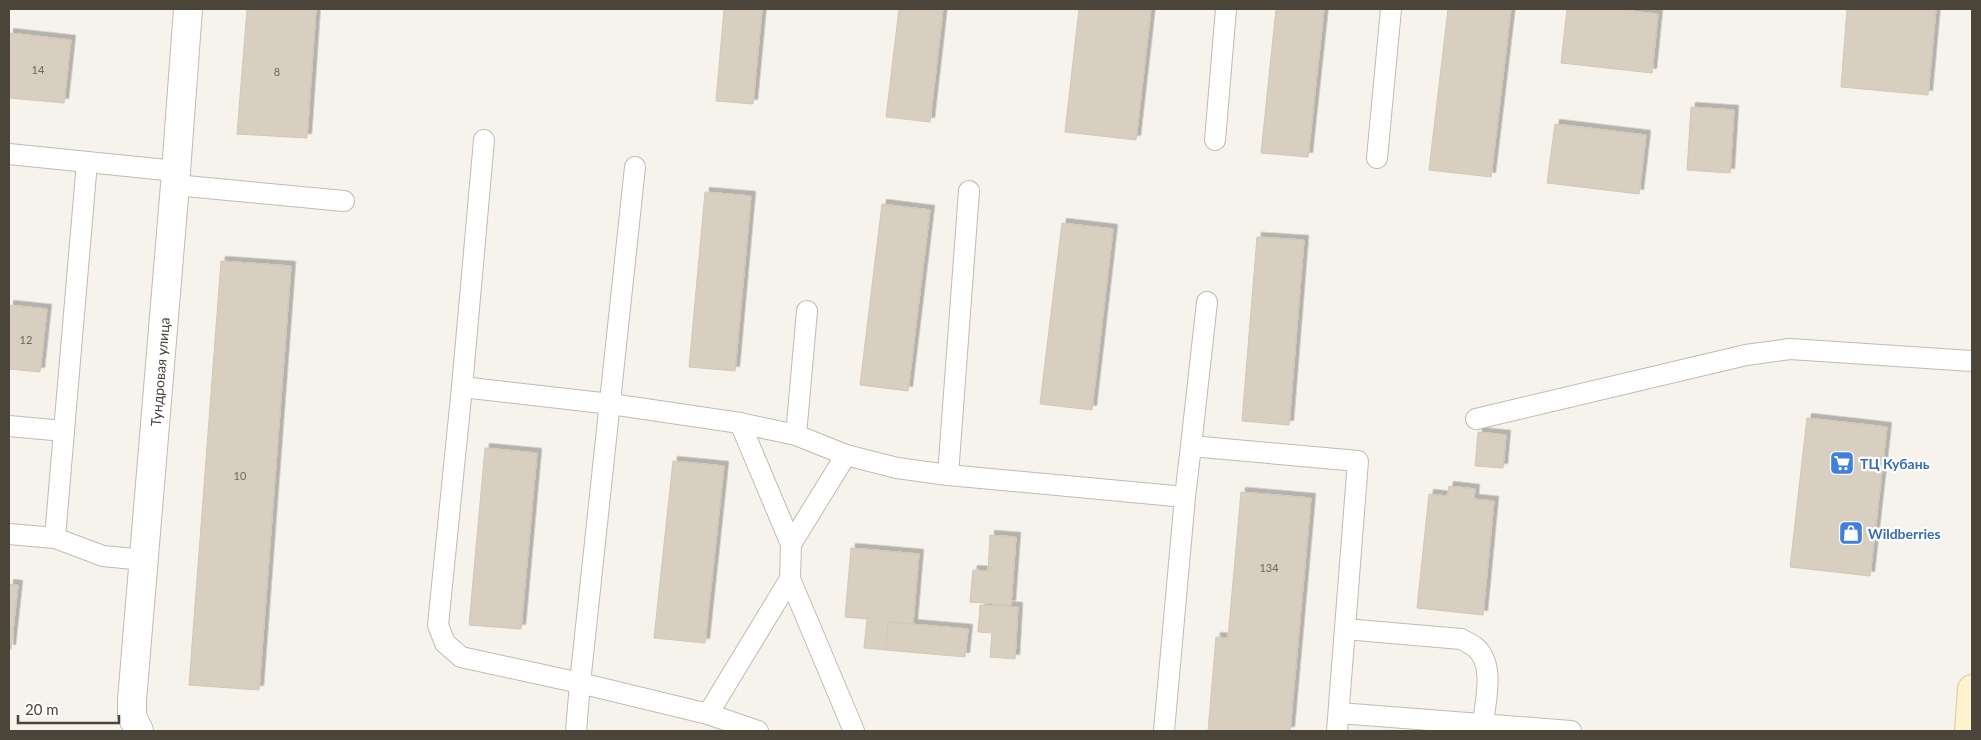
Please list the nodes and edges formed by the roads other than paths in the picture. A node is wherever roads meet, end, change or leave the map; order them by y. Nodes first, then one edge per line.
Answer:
1 (188, 9) edge
2 (1226, 9) edge
3 (1391, 9) edge
4 (484, 140) dead end
5 (1215, 140) dead end
6 (9, 154) edge
7 (1378, 158) dead end
8 (87, 162) junction
9 (635, 167) dead end
10 (176, 178) junction
11 (969, 191) dead end
12 (344, 201) dead end
13 (1207, 302) dead end
14 (807, 311) dead end
15 (1972, 361) edge
16 (462, 387) junction
17 (611, 404) junction
18 (1476, 419) dead end
19 (740, 423) junction
20 (9, 426) edge
21 (64, 431) junction
22 (796, 435) junction
23 (1191, 446) junction
24 (846, 455) junction
25 (948, 475) junction
26 (1186, 497) junction
27 (9, 534) edge
28 (56, 538) junction
29 (790, 544) junction
30 (144, 560) junction
31 (790, 579) junction
32 (1345, 629) junction
33 (580, 683) junction
34 (1972, 689) edge
35 (708, 714) junction
36 (1338, 722) edge
37 (1483, 724) junction
38 (139, 731) edge
39 (576, 731) edge
40 (758, 731) edge
41 (854, 731) edge
42 (1164, 731) edge
43 (1570, 731) edge
44 (1969, 731) edge

1 - 10 street, Тундровая улица
2 - 5 lane
3 - 7 lane
4 - 16 lane
6 - 8 lane
8 - 10 lane
8 - 21 lane
9 - 17 lane
10 - 12 lane
10 - 30 street, Тундровая улица
11 - 25 lane
13 - 23 lane
14 - 22 lane
15 - 18 lane
16 - 17 lane
16 - 33 lane
17 - 19 lane
17 - 33 lane
19 - 22 lane
19 - 29 lane
20 - 21 lane
21 - 28 lane
22 - 24 lane
23 - 26 lane
23 - 32 lane
24 - 25 lane
24 - 29 lane
25 - 26 lane
26 - 42 lane
27 - 28 lane
28 - 30 lane
29 - 31 lane
30 - 38 street, Тундровая улица
31 - 35 lane
31 - 41 lane
32 - 36 lane
32 - 37 lane
33 - 35 lane
33 - 39 lane
34 - 44 street
35 - 40 lane
36 - 37 lane
37 - 43 lane

